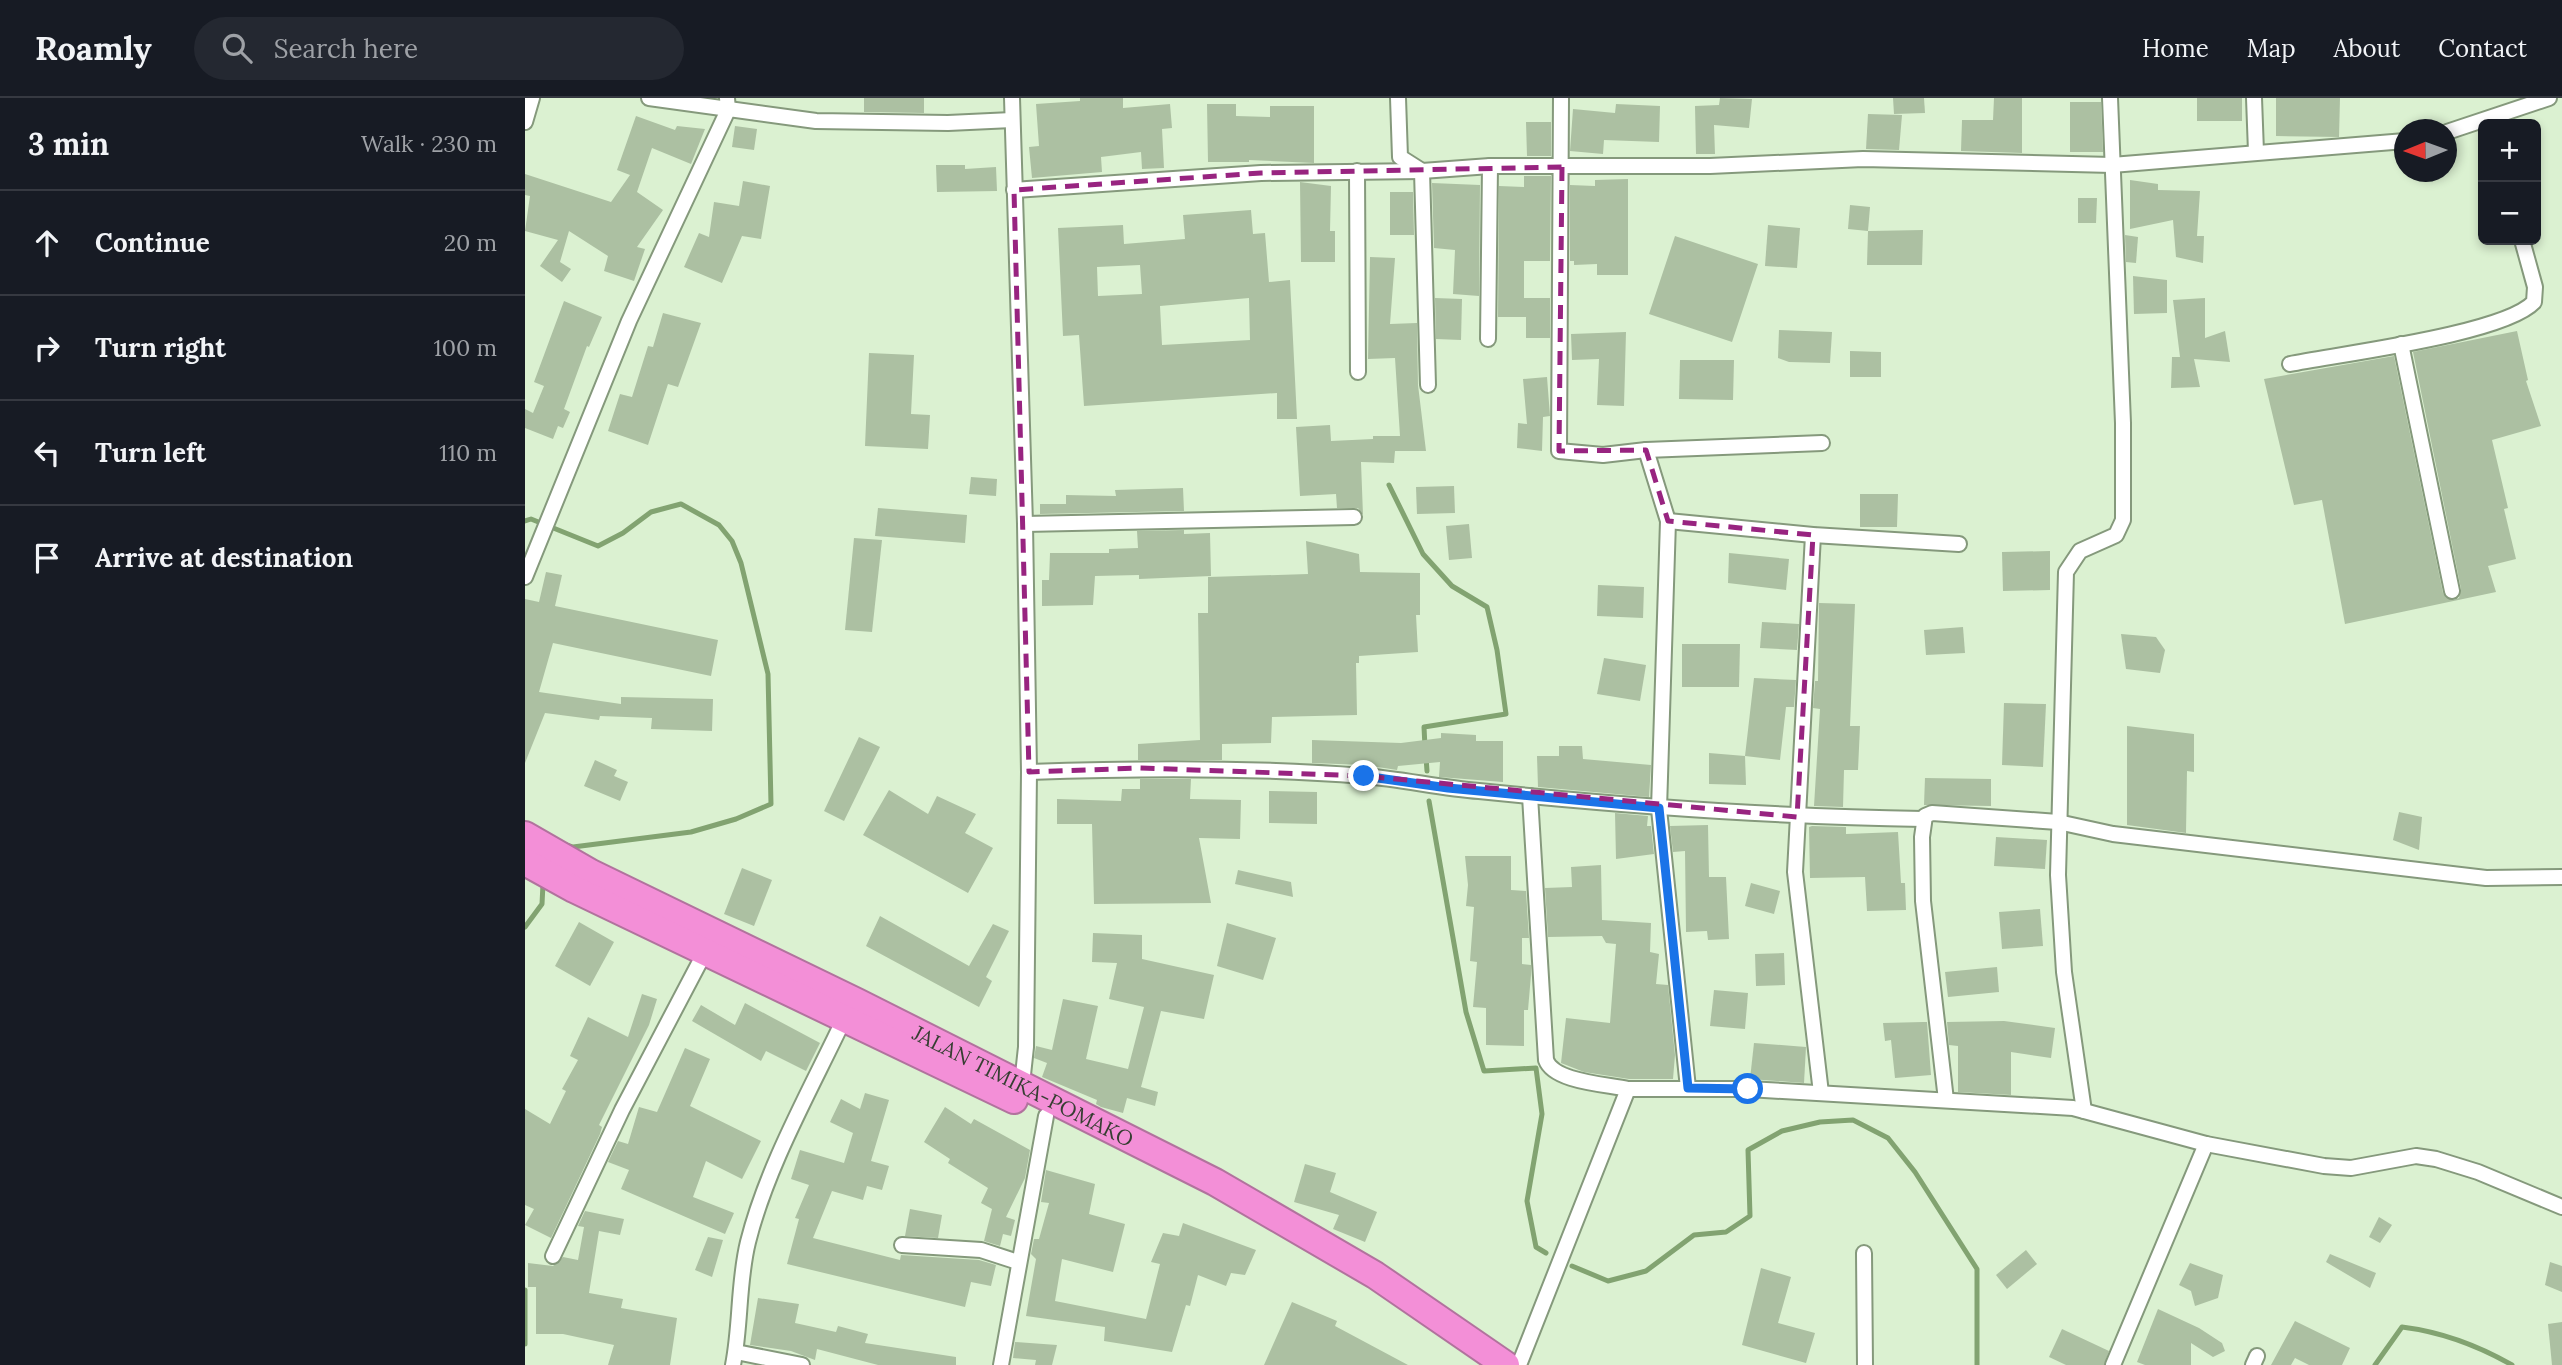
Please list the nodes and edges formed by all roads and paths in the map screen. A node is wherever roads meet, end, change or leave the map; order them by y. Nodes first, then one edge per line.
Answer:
1 (533, 98) edge
2 (649, 98) edge
3 (1012, 98) edge
4 (1398, 98) edge
5 (1560, 98) edge
6 (2110, 98) edge
7 (2254, 98) edge
8 (2549, 98) edge
9 (728, 104) edge
10 (2515, 104) edge
11 (2494, 119) edge
12 (1012, 120) junction
13 (525, 122) edge
14 (2478, 125) edge
15 (2457, 130) edge
16 (2394, 142) edge
17 (2256, 152) junction
18 (2112, 165) junction
19 (1490, 166) junction
20 (1562, 166) junction
21 (1357, 171) junction
22 (1422, 171) junction
23 (1014, 190) junction
24 (2523, 245) edge
25 (1488, 339) dead end
26 (2401, 344) junction
27 (2290, 364) dead end
28 (1358, 372) dead end
29 (1428, 385) dead end
30 (1822, 443) dead end
31 (1646, 450) junction
32 (1354, 517) dead end
33 (1668, 521) junction
34 (1025, 524) junction
35 (1814, 535) junction
36 (1959, 544) dead end
37 (525, 577) edge
38 (2452, 591) dead end
39 (1029, 772) junction
40 (1530, 796) junction
41 (1659, 808) junction
42 (1797, 817) junction
43 (1923, 819) junction
44 (2058, 822) junction
45 (525, 835) edge
46 (525, 862) edge
47 (2562, 877) edge
48 (705, 952) junction
49 (844, 1019) junction
50 (1022, 1084) junction
51 (1688, 1088) junction
52 (1628, 1089) junction
53 (1821, 1093) junction
54 (1946, 1100) junction
55 (2084, 1111) junction
56 (1046, 1116) junction
57 (2207, 1144) junction
58 (2562, 1207) edge
59 (902, 1245) dead end
60 (1864, 1253) dead end
61 (553, 1256) dead end
62 (1018, 1262) junction
63 (734, 1359) edge
64 (802, 1365) edge
65 (1001, 1365) edge
66 (1480, 1365) edge
67 (1506, 1365) edge
68 (1519, 1365) edge
69 (1864, 1365) edge
70 (2113, 1365) edge

1 - 13 street
2 - 9 street
3 - 12 street
4 - 22 street
5 - 20 street
6 - 18 street
7 - 17 street
8 - 10 street
9 - 12 street
9 - 37 street
10 - 11 street
12 - 23 street
14 - 15 street
16 - 17 street
17 - 18 street
18 - 20 street
18 - 44 street
19 - 20 street
19 - 22 street
19 - 25 street
20 - 31 street
21 - 22 street
21 - 23 street
21 - 28 street
22 - 29 street
23 - 34 street
24 - 26 street
26 - 27 street
26 - 38 street
30 - 31 street
31 - 33 street
32 - 34 street
33 - 35 street
33 - 41 street
34 - 39 street
35 - 36 street
35 - 42 street
39 - 40 street
39 - 50 street
40 - 41 street
40 - 52 street
41 - 42 street
41 - 51 street
42 - 43 street
42 - 53 street
43 - 44 street
43 - 54 street
44 - 47 street
44 - 55 street
45 - 50 highway, JALAN TIMIKA-POMAKO
46 - 48 highway, JALAN TIMIKA-POMAKO
48 - 49 highway, JALAN TIMIKA-POMAKO
48 - 61 street
49 - 56 highway, JALAN TIMIKA-POMAKO
49 - 63 street
50 - 67 highway, JALAN TIMIKA-POMAKO
51 - 52 street
51 - 53 street
52 - 68 street
53 - 54 street
54 - 55 street
55 - 57 street
56 - 62 street
56 - 66 highway, JALAN TIMIKA-POMAKO
57 - 58 street
57 - 70 street
59 - 62 street
60 - 69 street
62 - 65 street
63 - 64 street

